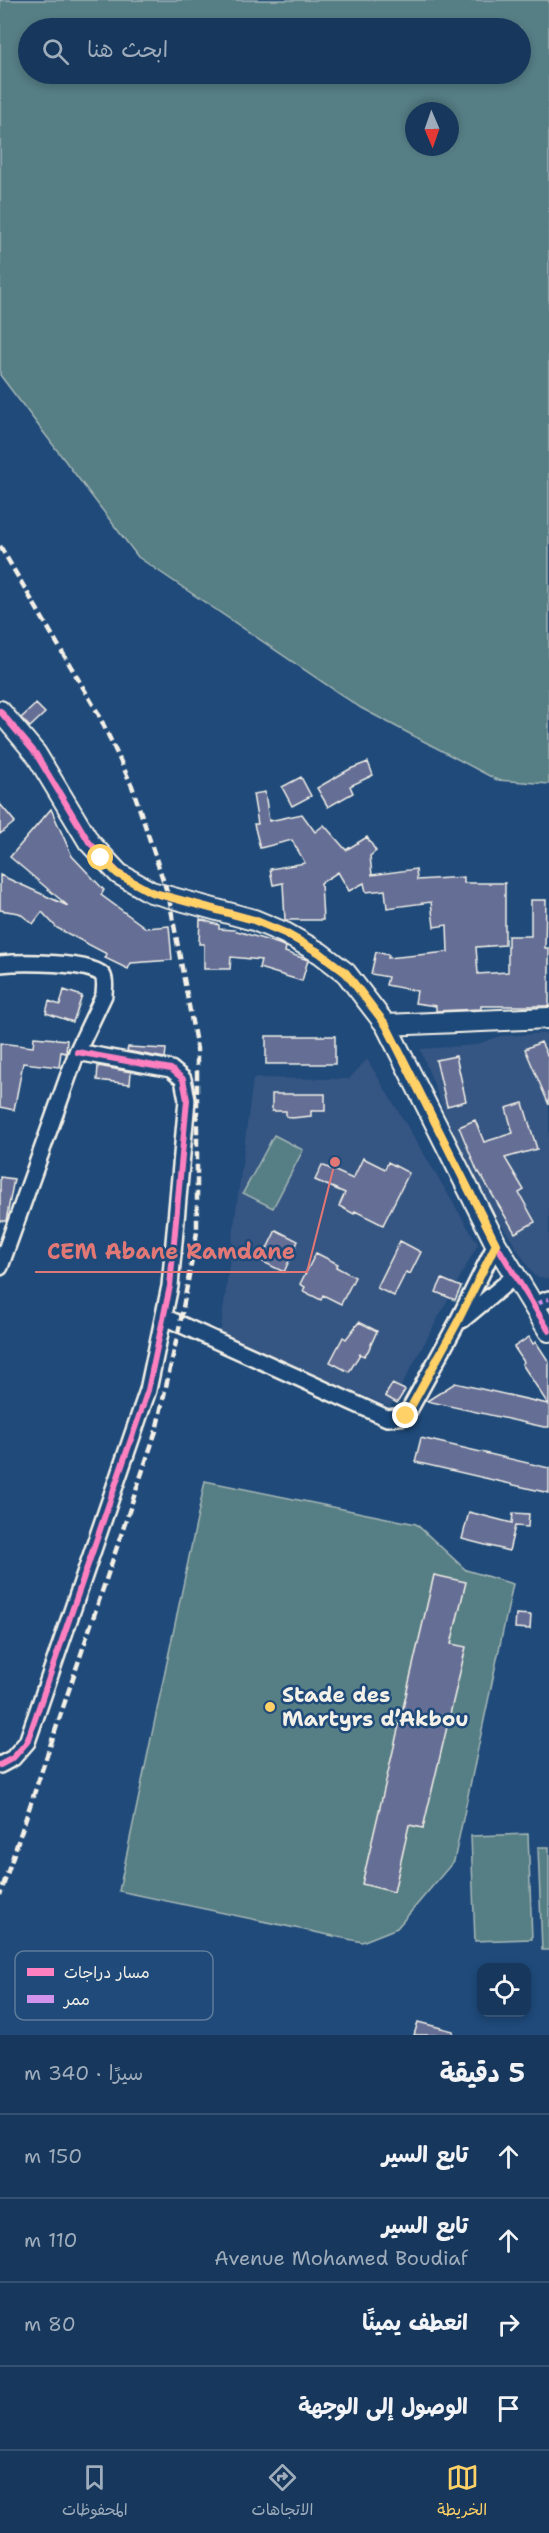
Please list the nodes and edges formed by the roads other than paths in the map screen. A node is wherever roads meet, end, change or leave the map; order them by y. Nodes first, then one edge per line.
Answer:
1 (0, 711) edge
2 (0, 964) edge
3 (549, 1018) edge
4 (386, 1025) junction
5 (77, 1052) junction
6 (496, 1244) junction
7 (0, 1267) edge
8 (516, 1275) junction
9 (542, 1302) edge
10 (164, 1317) junction
11 (457, 1323) junction
12 (549, 1331) edge
13 (0, 1765) edge

1 - 4 street
2 - 5 street
3 - 4 street
4 - 6 street
5 - 7 street
5 - 10 street
6 - 8 street
6 - 11 street
8 - 9 street
8 - 11 street
9 - 12 street
10 - 11 street
10 - 13 street

